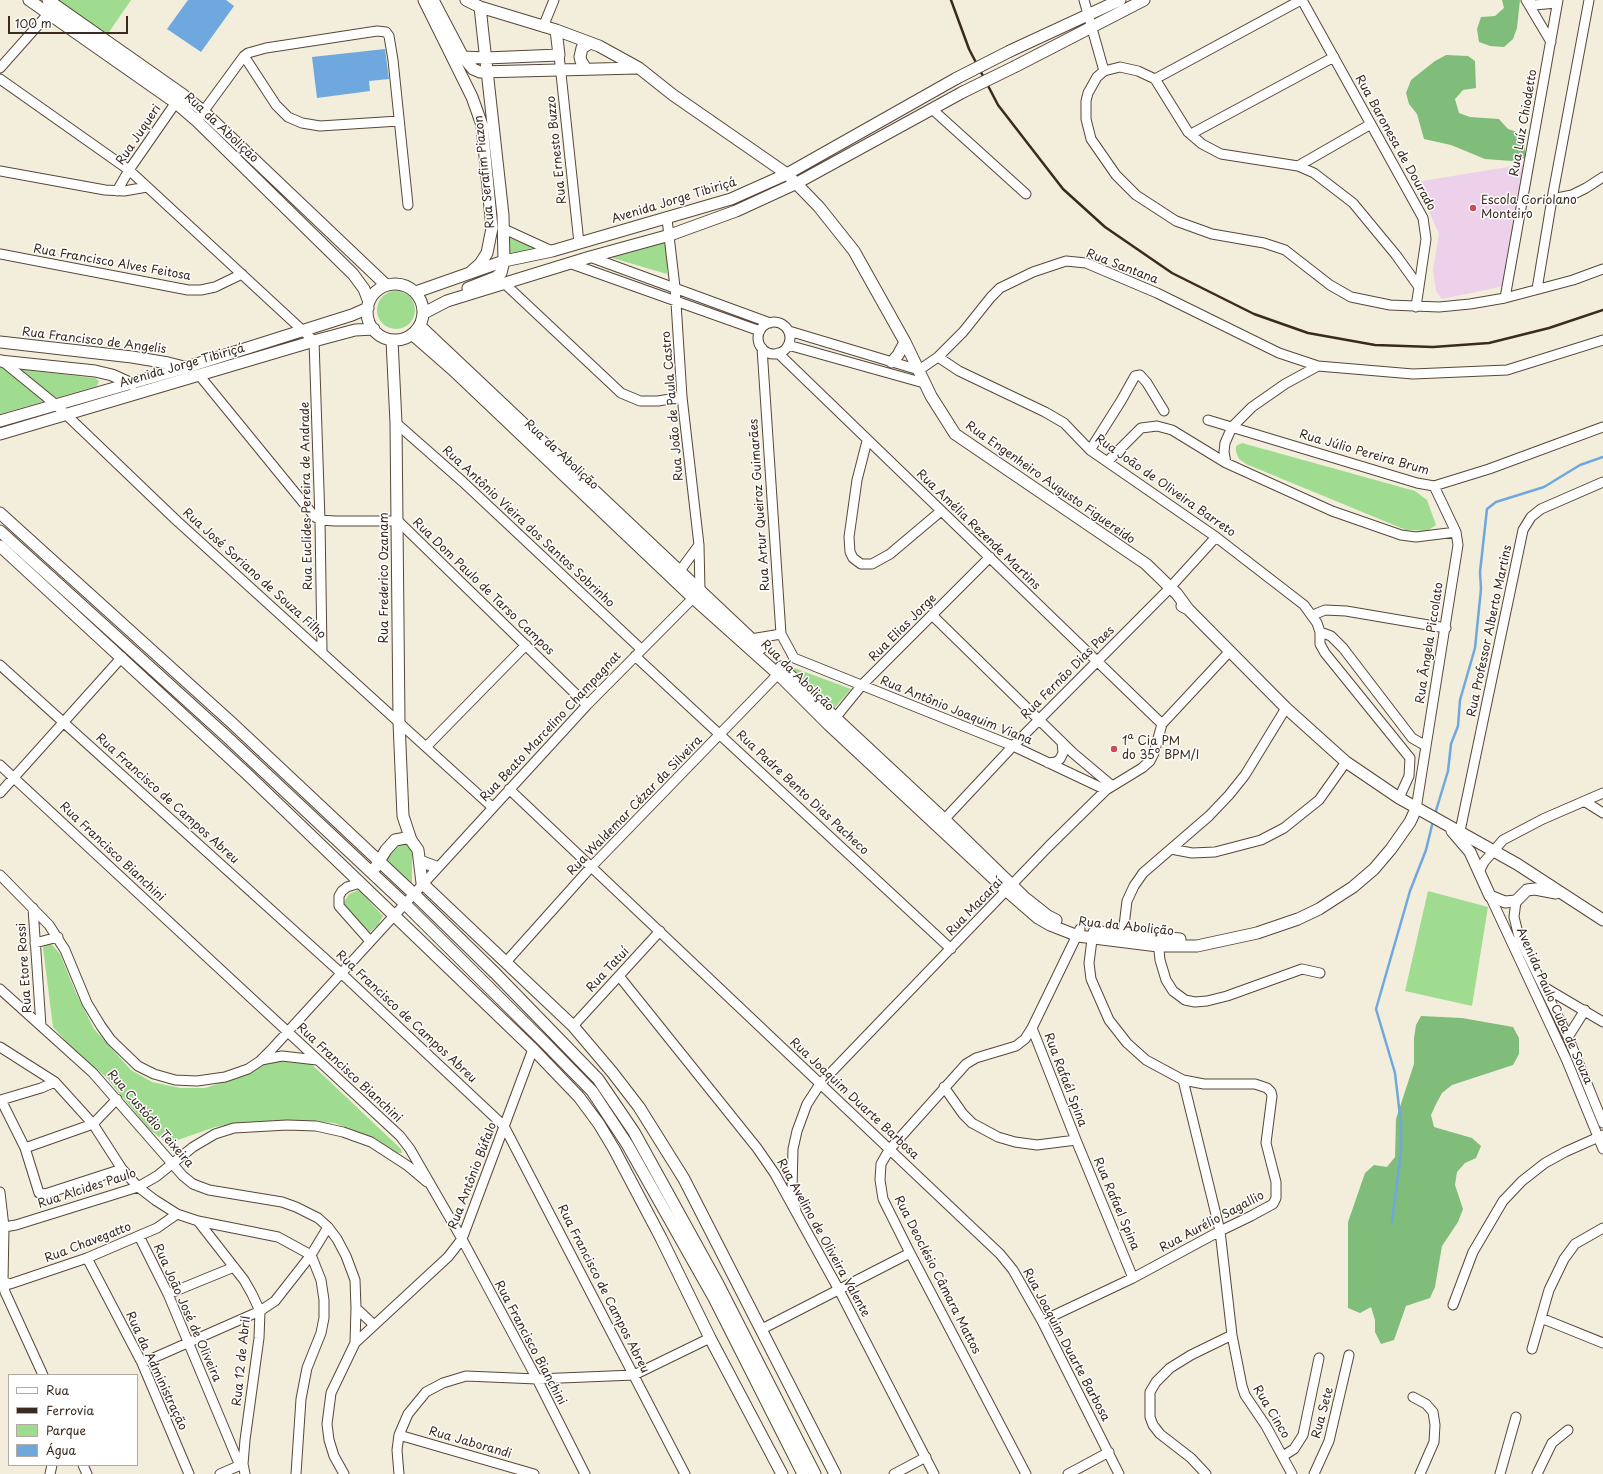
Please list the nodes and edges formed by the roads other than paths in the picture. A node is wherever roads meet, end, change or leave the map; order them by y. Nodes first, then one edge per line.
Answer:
1 (48, 0) edge
2 (424, 0) edge
3 (433, 0) edge
4 (466, 0) edge
5 (554, 0) edge
6 (1084, 0) edge
7 (1120, 0) edge
8 (1144, 0) edge
9 (1301, 0) edge
10 (1527, 0) edge
11 (1589, 0) edge
12 (1557, 1) edge
13 (30, 2) edge
14 (480, 7) junction
15 (48, 14) junction
16 (1088, 15) junction
17 (543, 27) junction
18 (1092, 28) junction
19 (556, 30) junction
20 (1550, 42) junction
21 (594, 44) junction
22 (559, 55) junction
23 (244, 56) junction
24 (463, 57) junction
25 (1334, 57) junction
26 (486, 58) junction
27 (0, 68) edge
28 (592, 68) junction
29 (639, 68) junction
30 (561, 69) junction
31 (1104, 71) junction
32 (488, 72) junction
33 (1155, 79) junction
34 (0, 80) edge
35 (179, 98) junction
36 (932, 109) junction
37 (204, 111) junction
38 (196, 121) junction
39 (399, 121) junction
40 (1371, 124) junction
41 (1191, 134) junction
42 (1298, 166) junction
43 (129, 170) junction
44 (0, 171) edge
45 (786, 174) junction
46 (1603, 177) edge
47 (796, 184) junction
48 (147, 188) junction
49 (117, 191) junction
50 (1026, 194) dead end
51 (1552, 199) junction
52 (408, 205) dead end
53 (667, 219) junction
54 (504, 229) junction
55 (670, 236) junction
56 (579, 243) junction
57 (552, 251) junction
58 (0, 254) edge
59 (590, 256) junction
60 (504, 261) junction
61 (569, 263) junction
62 (1603, 269) edge
63 (242, 274) junction
64 (466, 276) junction
65 (505, 284) junction
66 (386, 286) junction
67 (674, 287) junction
68 (1420, 287) junction
69 (1537, 289) junction
70 (416, 292) junction
71 (1505, 298) junction
72 (675, 300) junction
73 (447, 301) junction
74 (369, 305) junction
75 (1416, 307) junction
76 (424, 313) junction
77 (770, 323) junction
78 (420, 326) junction
79 (303, 330) junction
80 (374, 330) junction
81 (760, 331) junction
82 (789, 331) junction
83 (412, 334) junction
84 (314, 340) junction
85 (392, 340) junction
86 (1603, 340) edge
87 (0, 342) edge
88 (905, 342) junction
89 (788, 345) junction
90 (762, 348) junction
91 (778, 353) junction
92 (938, 357) junction
93 (1, 360) edge
94 (892, 362) junction
95 (1318, 366) junction
96 (184, 368) junction
97 (95, 370) junction
98 (918, 370) junction
99 (199, 376) junction
100 (131, 382) junction
101 (924, 382) junction
102 (104, 390) junction
103 (136, 393) junction
104 (682, 397) junction
105 (54, 404) junction
106 (1164, 411) dead end
107 (65, 414) junction
108 (1208, 420) dead end
109 (0, 422) edge
110 (396, 423) junction
111 (1232, 427) junction
112 (1603, 427) edge
113 (0, 434) edge
114 (867, 441) junction
115 (1090, 450) junction
116 (1108, 461) junction
117 (1226, 463) junction
118 (1603, 482) edge
119 (1434, 486) junction
120 (941, 511) junction
121 (0, 513) edge
122 (320, 520) junction
123 (398, 521) junction
124 (0, 531) edge
125 (1456, 532) junction
126 (1216, 537) junction
127 (699, 545) junction
128 (0, 546) edge
129 (990, 558) junction
130 (677, 575) junction
131 (1168, 590) junction
132 (697, 594) junction
133 (933, 616) junction
134 (1312, 616) junction
135 (1446, 628) junction
136 (1320, 632) junction
137 (781, 634) junction
138 (751, 639) junction
139 (526, 645) junction
140 (1230, 651) junction
141 (322, 652) junction
142 (638, 652) junction
143 (122, 658) junction
144 (794, 658) joint
145 (1097, 661) junction
146 (0, 665) edge
147 (781, 672) junction
148 (862, 685) junction
149 (587, 705) junction
150 (1286, 708) junction
151 (836, 717) junction
152 (1039, 719) junction
153 (63, 722) junction
154 (399, 722) junction
155 (1162, 724) junction
156 (721, 734) junction
157 (1062, 742) junction
158 (1012, 746) junction
159 (1426, 746) junction
160 (426, 747) junction
161 (1410, 758) junction
162 (1346, 762) junction
163 (1048, 763) junction
164 (0, 765) edge
165 (1422, 770) junction
166 (14, 777) junction
167 (1108, 788) junction
168 (509, 789) junction
169 (0, 793) edge
170 (1603, 793) edge
171 (1399, 798) junction
172 (1584, 801) junction
173 (492, 808) junction
174 (1421, 812) junction
175 (1603, 813) edge
176 (403, 816) junction
177 (941, 823) junction
178 (1446, 825) junction
179 (1460, 831) junction
180 (395, 840) junction
181 (411, 840) junction
182 (1171, 849) junction
183 (1493, 850) junction
184 (420, 861) junction
185 (379, 862) junction
186 (591, 867) junction
187 (436, 868) junction
188 (1480, 870) junction
189 (1528, 871) junction
190 (372, 874) junction
191 (0, 875) edge
192 (360, 883) junction
193 (422, 883) junction
194 (1009, 889) junction
195 (1527, 890) junction
196 (413, 893) junction
197 (1565, 895) junction
198 (1490, 896) junction
199 (1516, 902) junction
200 (404, 903) junction
201 (33, 908) junction
202 (393, 915) junction
203 (1603, 920) edge
204 (660, 931) junction
205 (1079, 933) junction
206 (1123, 934) junction
207 (1093, 935) junction
208 (58, 937) junction
209 (370, 941) junction
210 (1158, 942) junction
211 (35, 943) junction
212 (951, 949) junction
213 (506, 962) junction
214 (340, 973) junction
215 (1320, 973) dead end
216 (619, 976) junction
217 (1544, 987) junction
218 (0, 989) edge
219 (1585, 1010) junction
220 (1603, 1022) edge
221 (41, 1026) junction
222 (573, 1026) junction
223 (1032, 1028) junction
224 (287, 1032) junction
225 (1568, 1037) junction
226 (0, 1047) edge
227 (533, 1049) junction
228 (317, 1060) junction
229 (260, 1061) junction
230 (1183, 1080) junction
231 (55, 1082) junction
232 (820, 1084) junction
233 (944, 1087) junction
234 (117, 1099) junction
235 (1603, 1123) edge
236 (93, 1124) junction
237 (504, 1126) junction
238 (1600, 1136) edge
239 (1076, 1140) junction
240 (25, 1148) junction
241 (1603, 1149) edge
242 (889, 1150) junction
243 (172, 1163) junction
244 (122, 1169) junction
245 (138, 1187) junction
246 (433, 1187) junction
247 (0, 1192) edge
248 (796, 1211) junction
249 (177, 1214) junction
250 (198, 1221) junction
251 (4, 1227) junction
252 (328, 1227) junction
253 (1603, 1228) edge
254 (1220, 1231) junction
255 (139, 1236) junction
256 (462, 1239) junction
257 (910, 1253) junction
258 (310, 1255) junction
259 (87, 1258) junction
260 (234, 1267) junction
261 (1133, 1278) junction
262 (2, 1281) edge
263 (839, 1290) junction
264 (168, 1294) junction
265 (1453, 1305) dead end
266 (356, 1308) junction
267 (260, 1311) junction
268 (1541, 1318) junction
269 (1042, 1321) junction
270 (374, 1325) junction
271 (762, 1329) junction
272 (1232, 1335) junction
273 (710, 1338) junction
274 (188, 1342) junction
275 (355, 1343) junction
276 (1603, 1343) edge
277 (1532, 1349) dead end
278 (1349, 1355) dead end
279 (1319, 1358) dead end
280 (142, 1363) junction
281 (43, 1374) edge
282 (634, 1375) junction
283 (536, 1379) junction
284 (1413, 1397) dead end
285 (1516, 1417) dead end
286 (1568, 1430) dead end
287 (399, 1435) junction
288 (1109, 1452) junction
289 (1284, 1456) junction
290 (926, 1457) junction
291 (242, 1465) junction
292 (190, 1474) edge
293 (220, 1474) edge
294 (245, 1474) edge
295 (296, 1474) edge
296 (344, 1474) edge
297 (399, 1474) edge
298 (534, 1474) edge
299 (585, 1474) edge
300 (685, 1474) edge
301 (782, 1474) edge
302 (803, 1474) edge
303 (815, 1474) edge
304 (835, 1474) edge
305 (894, 1474) edge
306 (934, 1474) edge
307 (1026, 1474) edge
308 (1068, 1474) edge
309 (1119, 1474) edge
310 (1206, 1474) edge
311 (1292, 1474) edge
312 (1314, 1474) edge
313 (1420, 1474) edge
314 (1500, 1474) edge
315 (1537, 1474) edge

1 - 35 main road, Rua da Abolição
2 - 64 main road
3 - 24 main road
4 - 14 main road, Rua Engenheiro Augusto Figuereido
5 - 17 street
6 - 16 street
7 - 16 main road, Avenida Jorge Tibiriçá
8 - 18 main road
9 - 25 street, Rua Baronesa de Dourado
9 - 33 street
10 - 12 street
10 - 20 street
11 - 51 street
12 - 20 street, Rua Luíz Chiodetto
13 - 15 main road, Rua da Abolição
14 - 17 main road, Rua Engenheiro Augusto Figuereido
14 - 26 main road, Rua Serafim Piazon
15 - 27 street
15 - 35 main road, Rua da Abolição
16 - 18 street
16 - 45 main road, Avenida Jorge Tibiriçá, bridge
17 - 19 main road, Rua Engenheiro Augusto Figuereido
18 - 31 street
18 - 36 main road, bridge
19 - 21 main road, Rua Engenheiro Augusto Figuereido
19 - 22 main road
20 - 71 street, Rua Luíz Chiodetto
21 - 28 main road
21 - 28 main road
21 - 29 main road, Rua Engenheiro Augusto Figuereido
22 - 26 main road
22 - 30 street, Rua Ernesto Buzzo
23 - 37 street
23 - 39 street
23 - 39 street
24 - 26 main road
24 - 32 main road
25 - 40 street, Rua Baronesa de Dourado
25 - 41 street
26 - 32 main road, Rua Serafim Piazon
28 - 29 main road
28 - 30 main road
29 - 45 main road, Rua Engenheiro Augusto Figuereido
30 - 32 main road
30 - 56 street, Rua Ernesto Buzzo
31 - 33 street
31 - 75 street
32 - 54 main road, Rua Serafim Piazon
33 - 41 street
34 - 43 street
35 - 37 main road, Rua da Abolição
35 - 38 main road, Rua da Abolição
35 - 43 street, Rua Juqueri
36 - 47 main road
36 - 50 street
37 - 38 street
37 - 66 main road, Rua da Abolição
38 - 74 main road, Rua da Abolição
39 - 52 street
40 - 42 street
40 - 68 street, Rua Baronesa de Dourado
41 - 42 street
42 - 68 street
43 - 48 street
43 - 49 street, Rua Juqueri
44 - 49 street
45 - 47 main road, Rua Engenheiro Augusto Figuereido
45 - 53 main road, Avenida Jorge Tibiriçá
46 - 51 street
47 - 55 main road
47 - 88 main road, Rua Engenheiro Augusto Figuereido
48 - 49 street
48 - 63 street
51 - 69 street
53 - 55 street, Rua João de Paula Castro
53 - 56 main road, Avenida Jorge Tibiriçá
54 - 57 street
54 - 60 main road, Rua Serafim Piazon
55 - 59 main road
55 - 67 street, Rua João de Paula Castro
56 - 57 main road, Avenida Jorge Tibiriçá
57 - 60 main road, Avenida Jorge Tibiriçá
58 - 63 street, Rua Francisco Alves Feitosa
59 - 61 main road
59 - 67 street
60 - 64 main road, Avenida Jorge Tibiriçá
60 - 73 main road, Rua Serafim Piazon
61 - 65 main road
61 - 72 street
62 - 69 street
63 - 79 street
64 - 70 main road, Avenida Jorge Tibiriçá
65 - 73 main road
65 - 104 street
66 - 70 main road
66 - 74 main road
67 - 72 street, Rua João de Paula Castro
67 - 77 street
68 - 75 street, Rua Baronesa de Dourado
69 - 71 street
70 - 76 main road
71 - 75 street
72 - 81 street
72 - 104 street, Rua João de Paula Castro
73 - 76 main road
74 - 79 main road, Avenida Jorge Tibiriçá
74 - 80 main road
76 - 78 main road
77 - 81 street
77 - 82 street
78 - 83 main road
78 - 130 main road, Rua da Abolição
79 - 84 street
79 - 96 main road, Avenida Jorge Tibiriçá
80 - 84 main road, Avenida Jorge Tibiriçá
80 - 85 main road
81 - 90 street
82 - 89 street
82 - 94 street
83 - 85 main road
83 - 130 main road, Rua da Abolição
84 - 99 main road, Avenida Jorge Tibiriçá
84 - 122 street, Rua Euclides Pereira de Andrade
85 - 110 main road, Rua Frederico Ozanam
86 - 95 street, Rua Santana
87 - 96 main road, Rua Francisco de Angelis
88 - 94 main road
88 - 98 main road, Rua Engenheiro Augusto Figuereido
89 - 91 street
89 - 101 street
90 - 91 street
90 - 137 street, Rua Artur Queiroz Guimarães
91 - 114 street, Rua Amélia Rezende Martins
92 - 95 street, Rua Santana
92 - 98 street, Rua Santana
92 - 115 street, Rua João de Oliveira Barreto
93 - 97 main road
93 - 105 street, Rua José Soriano de Souza Filho
94 - 98 street
95 - 111 street
96 - 100 main road, Avenida Jorge Tibiriçá
97 - 100 main road
97 - 102 main road
98 - 101 main road, Rua Engenheiro Augusto Figuereido
99 - 103 main road, Avenida Jorge Tibiriçá
99 - 122 street
100 - 102 main road, Avenida Jorge Tibiriçá
100 - 103 main road
101 - 131 main road, Rua Engenheiro Augusto Figuereido
102 - 105 main road, Avenida Jorge Tibiriçá
103 - 107 main road, Avenida Jorge Tibiriçá
104 - 127 street, Rua João de Paula Castro
105 - 107 street, Rua José Soriano de Souza Filho
105 - 109 main road, Avenida Jorge Tibiriçá
106 - 115 street
107 - 113 main road, Avenida Jorge Tibiriçá
107 - 141 street, Rua José Soriano de Souza Filho
108 - 111 street, Rua Júlio Pereira Brum
110 - 123 main road, Rua Frederico Ozanam
110 - 142 street, Rua Antônio Vieira dos Santos Sobrinho
111 - 117 street
111 - 119 street, Rua Júlio Pereira Brum
112 - 119 street, Rua Júlio Pereira Brum
114 - 120 street, Rua Amélia Rezende Martins
114 - 120 street
115 - 116 street, Rua João de Oliveira Barreto
116 - 117 street
116 - 126 street, Rua João de Oliveira Barreto
117 - 125 street
118 - 179 street, Rua Professor Alberto Martins
119 - 125 street, Rua Ângela Piccolato
120 - 129 street, Rua Amélia Rezende Martins
121 - 185 main road
122 - 123 street, Rua Dom Paulo de Tarso Campos
122 - 141 street, Rua Euclides Pereira de Andrade
123 - 139 street, Rua Dom Paulo de Tarso Campos
123 - 154 main road, Rua Frederico Ozanam
124 - 190 main road
125 - 135 street, Rua Ângela Piccolato
126 - 131 street, Rua Fernão Dias Paes
126 - 134 street, Rua João de Oliveira Barreto
127 - 130 street
127 - 132 street, Rua João de Paula Castro
128 - 143 main road
129 - 133 street, Rua Elias Jorge
129 - 145 street, Rua Amélia Rezende Martins
130 - 132 main road, Rua da Abolição
131 - 140 main road, Rua Engenheiro Augusto Figuereido
131 - 145 street, Rua Fernão Dias Paes
132 - 138 main road, Rua da Abolição
132 - 142 street, Rua Beato Marcelino Champagnat
132 - 147 main road, Rua da Abolição
133 - 148 street, Rua Elias Jorge
133 - 152 street
134 - 135 street
134 - 136 street, Rua João de Oliveira Barreto
135 - 159 street, Rua Ângela Piccolato
136 - 159 street
136 - 161 street, Rua João de Oliveira Barreto
137 - 138 street
137 - 144 street, Rua Artur Queiroz Guimarães
138 - 147 main road, Rua da Abolição
139 - 149 street, Rua Dom Paulo de Tarso Campos
139 - 160 street
140 - 150 main road, Rua Engenheiro Augusto Figuereido
140 - 155 street, Rua Macaraí
141 - 154 street, Rua José Soriano de Souza Filho
142 - 149 street, Rua Beato Marcelino Champagnat
142 - 156 street, Rua Padre Bento Dias Pacheco
143 - 153 street
143 - 192 main road
144 - 148 street, Rua Antônio Joaquim Viana
145 - 152 street, Rua Fernão Dias Paes
145 - 155 street, Rua Amélia Rezende Martins
146 - 153 street, Rua Francisco de Campos Abreu
147 - 151 main road, Rua da Abolição
147 - 156 street, Rua Waldemar Cézar da Silveira
147 - 177 main road, Rua da Abolição
148 - 151 street, Rua Elias Jorge
148 - 158 street, Rua Antônio Joaquim Viana
149 - 168 street, Rua Beato Marcelino Champagnat
150 - 162 main road, Rua Engenheiro Augusto Figuereido
150 - 182 street
151 - 177 main road, Rua da Abolição
152 - 157 street
152 - 158 street, Rua Fernão Dias Paes
153 - 166 street
153 - 214 street, Rua Francisco de Campos Abreu
154 - 160 street, Rua José Soriano de Souza Filho
154 - 176 main road, Rua Frederico Ozanam
155 - 167 street, Rua Macaraí
156 - 186 street, Rua Waldemar Cézar da Silveira
156 - 212 street, Rua Padre Bento Dias Pacheco
157 - 163 street
157 - 167 street
158 - 163 street, Rua Antônio Joaquim Viana
158 - 177 street, Rua Fernão Dias Paes
159 - 165 street, Rua Ângela Piccolato
160 - 173 street, Rua José Soriano de Souza Filho
161 - 165 street, Rua João de Oliveira Barreto
161 - 171 street
162 - 171 main road, Rua Engenheiro Augusto Figuereido
162 - 182 street
163 - 167 street, Rua Antônio Joaquim Viana
164 - 166 street, Rua Francisco Bianchini
165 - 174 street, Rua Ângela Piccolato
166 - 169 street
166 - 224 street, Rua Francisco Bianchini
167 - 194 street, Rua Macaraí
168 - 173 street, Rua Beato Marcelino Champagnat
168 - 186 street, Rua Joaquim Duarte Barbosa
170 - 172 street
171 - 174 main road, Rua Engenheiro Augusto Figuereido
172 - 175 street
172 - 183 street
173 - 187 street, Rua Beato Marcelino Champagnat
174 - 178 main road, Rua Engenheiro Augusto Figuereido
174 - 210 main road, Rua da Abolição
176 - 180 main road, Rua Frederico Ozanam
176 - 181 main road, Rua Frederico Ozanam
177 - 194 main road, Rua da Abolição
178 - 179 main road
178 - 188 main road
179 - 183 main road
180 - 181 main road
180 - 185 main road, Rua Frederico Ozanam
181 - 184 main road, Rua Frederico Ozanam
182 - 206 street
183 - 188 street
183 - 189 main road
184 - 187 main road
184 - 193 main road, Rua Frederico Ozanam
185 - 190 main road, Rua Frederico Ozanam
185 - 196 main road
186 - 204 street, Rua Joaquim Duarte Barbosa
186 - 213 street, Rua Waldemar Cézar da Silveira
187 - 193 street, Rua Beato Marcelino Champagnat
188 - 198 main road
189 - 195 main road
189 - 197 main road
190 - 192 main road
190 - 200 main road
191 - 201 street
192 - 202 main road
192 - 209 street
193 - 196 street
193 - 213 main road
194 - 205 main road, Rua da Abolição
194 - 212 street, Rua Macaraí
195 - 197 main road
195 - 199 main road
196 - 200 street
196 - 303 main road
197 - 203 main road
198 - 199 main road
198 - 238 street, Avenida Paulo Cuba de Souza
199 - 217 street, Avenida Paulo Cuba de Souza
200 - 202 street
200 - 302 main road
201 - 208 street
201 - 211 street, Rua Etore Rossi
202 - 209 street
202 - 227 main road
204 - 216 street, Rua Tatuí
204 - 232 street, Rua Joaquim Duarte Barbosa
205 - 207 main road, Rua da Abolição
205 - 223 street
206 - 207 main road, Rua da Abolição
206 - 210 main road, Rua da Abolição
207 - 210 main road, Rua da Abolição
207 - 230 street
208 - 211 street
208 - 229 street
209 - 214 street
210 - 215 street
211 - 221 street, Rua Etore Rossi
212 - 232 street, Rua Macaraí
213 - 222 main road
214 - 224 street
214 - 237 street, Rua Francisco de Campos Abreu
216 - 222 street, Rua Tatuí
216 - 248 street, Rua Avelino de Oliveira Valente
217 - 219 street
217 - 225 street, Avenida Paulo Cuba de Souza
218 - 221 street, Rua Custódio Teixeira
219 - 220 street
219 - 225 street
221 - 234 street, Rua Custódio Teixeira
222 - 271 main road
223 - 233 street, Rua Deoclésio Câmara Mattos
223 - 239 street, Rua Rafaél Spina
224 - 228 street, Rua Francisco Bianchini
224 - 229 street
225 - 235 street, Avenida Paulo Cuba de Souza
226 - 231 street
227 - 237 street, Rua Antônio Búfalo
227 - 273 main road
228 - 229 street
228 - 246 street, Rua Francisco Bianchini
230 - 254 street, Rua Cinco
230 - 254 street, Rua Aurélio Sagallio
231 - 236 street
231 - 240 street
232 - 242 street, Rua Joaquim Duarte Barbosa
232 - 248 street, Rua Macaraí
233 - 239 street
233 - 242 street, Rua Deoclésio Câmara Mattos
234 - 236 street
234 - 243 street, Rua Custódio Teixeira
236 - 240 street
236 - 244 street
237 - 256 street, Rua Antônio Búfalo
237 - 282 street, Rua Francisco de Campos Abreu
238 - 241 street, Avenida Paulo Cuba de Souza
238 - 265 street
239 - 261 street, Rua Rafael Spina
240 - 244 street
242 - 257 street, Rua Deoclésio Câmara Mattos
242 - 269 street, Rua Joaquim Duarte Barbosa
243 - 245 street, Rua Alcides Paulo
243 - 246 street, Rua Alcides Paulo
243 - 252 street, Rua Custódio Teixeira
244 - 245 street
245 - 249 street
245 - 251 street, Rua Alcides Paulo
246 - 256 street, Rua Francisco Bianchini
247 - 251 street
248 - 263 street, Rua Avelino de Oliveira Valente
249 - 250 street
249 - 255 street, Rua Chavegatto
250 - 258 street
250 - 260 street, Rua 12 de Abril
251 - 262 street
252 - 258 street
252 - 266 street, Rua Custódio Teixeira
253 - 268 street
254 - 261 street, Rua Aurélio Sagallio
254 - 272 street, Rua Cinco
255 - 259 street, Rua Chavegatto
255 - 264 street, Rua João José de Oliveira
256 - 270 street, Rua Antônio Búfalo
256 - 283 street, Rua Francisco Bianchini
257 - 263 street
257 - 307 street, Rua Deoclésio Câmara Mattos
258 - 267 street
258 - 295 street
259 - 262 street, Rua Chavegatto
259 - 280 street, Rua da Administração
260 - 264 street
260 - 267 street, Rua 12 de Abril
261 - 269 street, Rua Aurélio Sagallio
262 - 281 street
263 - 271 street
263 - 290 street, Rua Avelino de Oliveira Valente
264 - 274 street, Rua João José de Oliveira
266 - 270 street
266 - 275 street, Rua Custódio Teixeira
267 - 274 street
267 - 291 street, Rua 12 de Abril
268 - 276 street
268 - 277 street
269 - 288 street, Rua Joaquim Duarte Barbosa
270 - 275 street, Rua Antônio Búfalo
271 - 304 main road
272 - 289 street, Rua Cinco
272 - 310 street
273 - 282 street
273 - 301 main road
274 - 280 street
274 - 291 street, Rua João José de Oliveira
275 - 296 street, Rua Custódio Teixeira
278 - 312 street, Rua Sete
279 - 289 street
280 - 292 street, Rua da Administração
282 - 283 street
282 - 300 street, Rua Francisco de Campos Abreu
283 - 287 street
283 - 299 street, Rua Francisco Bianchini
284 - 313 street
285 - 314 street
286 - 315 street
287 - 297 street
287 - 298 street, Rua Jaborandi
288 - 308 street
288 - 309 street, Rua Joaquim Duarte Barbosa
289 - 311 street, Rua Cinco
290 - 305 street
290 - 306 street, Rua Avelino de Oliveira Valente
291 - 293 street
291 - 294 street, Rua 12 de Abril

